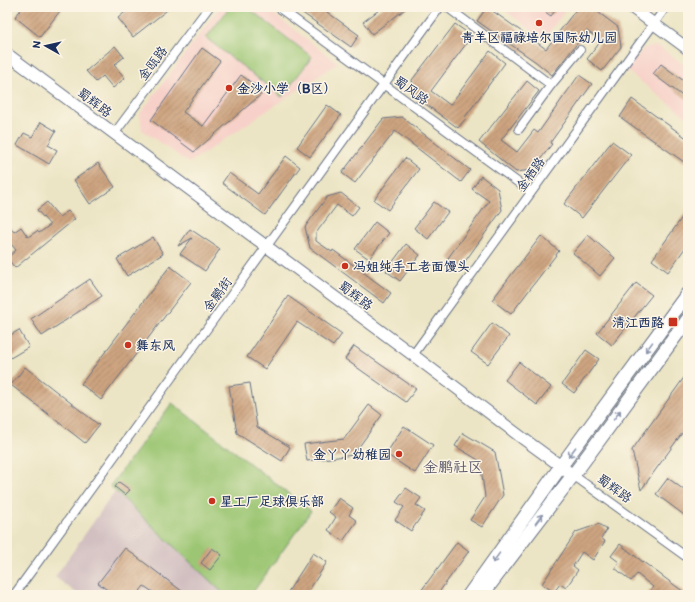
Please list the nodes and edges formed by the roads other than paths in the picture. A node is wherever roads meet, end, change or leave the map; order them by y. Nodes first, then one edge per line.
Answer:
1 (209, 7) edge
2 (278, 7) edge
3 (440, 7) edge
4 (447, 7) edge
5 (631, 7) edge
6 (666, 7) edge
7 (654, 24) junction
8 (688, 49) edge
9 (580, 50) dead end
10 (7, 54) edge
11 (384, 84) junction
12 (551, 85) junction
13 (519, 129) dead end
14 (114, 134) junction
15 (531, 192) junction
16 (267, 246) junction
17 (688, 293) edge
18 (688, 319) edge
19 (413, 354) junction
20 (561, 466) junction
21 (573, 475) junction
22 (688, 558) edge
23 (14, 595) edge
24 (469, 595) edge
25 (482, 595) edge

1 - 14 street, 金瓯路
2 - 11 street, 蜀风路
3 - 11 street, 金鹏街
4 - 12 street
5 - 7 street
6 - 7 street, 金栖路
7 - 8 street
7 - 15 street, 金栖路
9 - 12 street
10 - 14 street, 蜀辉路
11 - 15 street, 蜀风路
11 - 16 street, 金鹏街
12 - 13 street
14 - 16 street, 蜀辉路
15 - 19 street, 金栖路
16 - 19 street, 蜀辉路
16 - 23 street, 金鹏街
17 -> 20 main road
21 -> 18 main road
19 - 20 street, 蜀辉路
20 - 21 street, 蜀辉路
20 -> 24 main road
21 - 22 street, 蜀辉路
25 -> 21 main road

